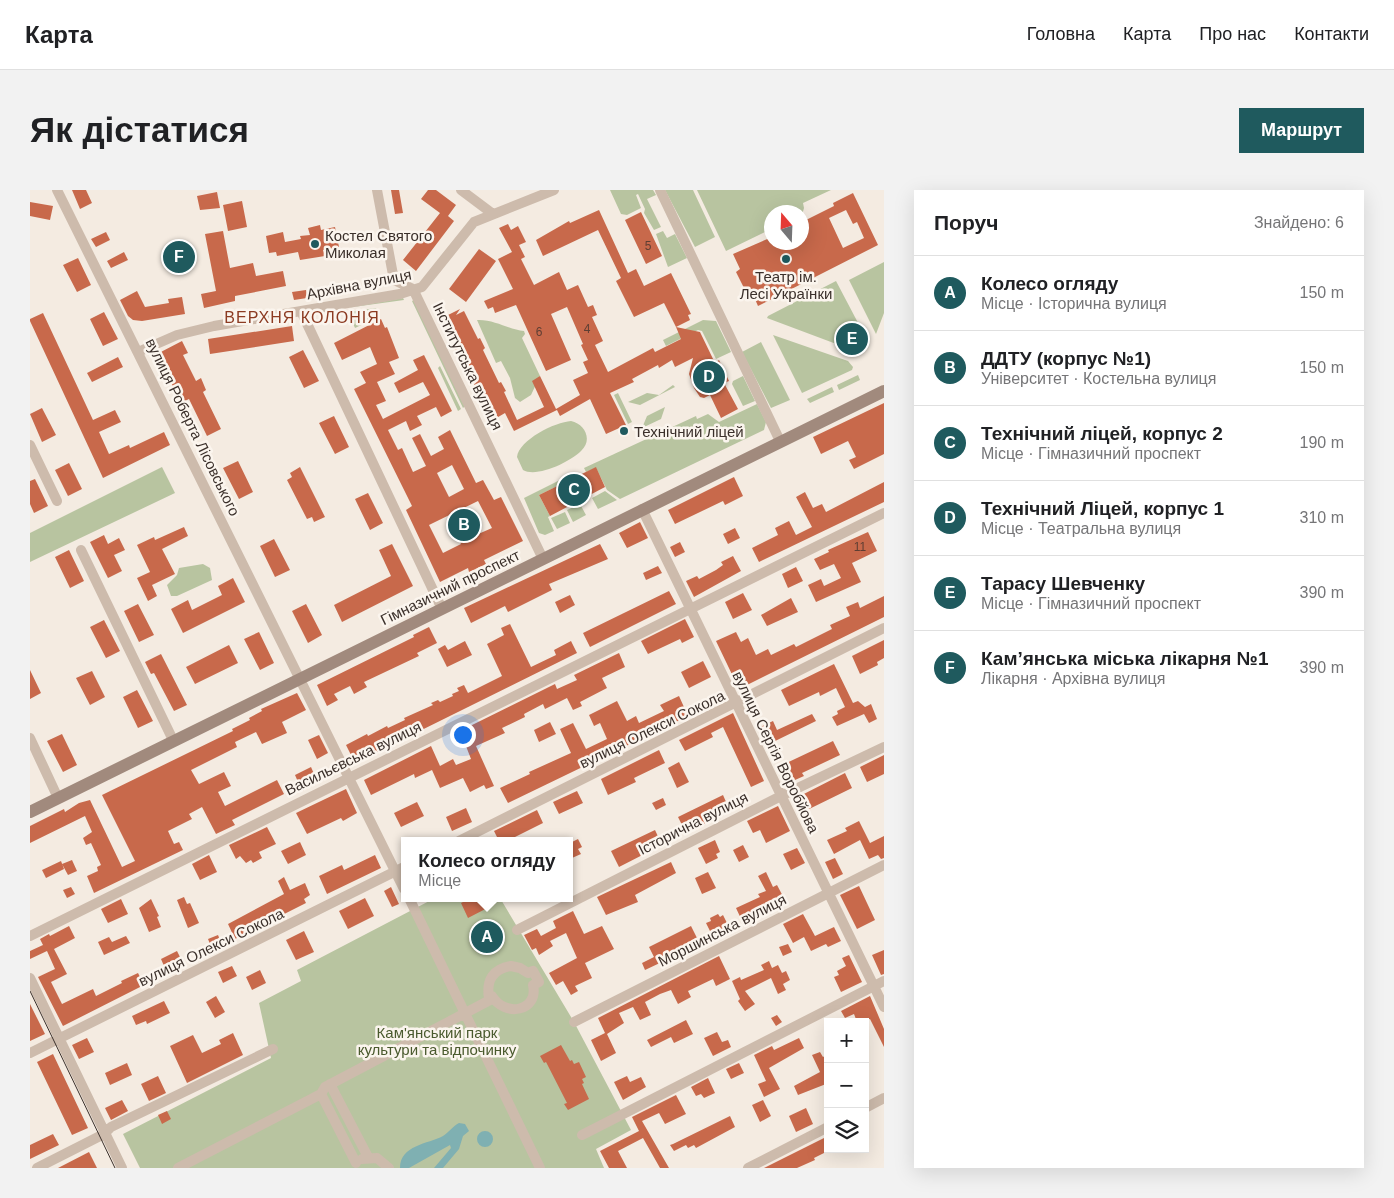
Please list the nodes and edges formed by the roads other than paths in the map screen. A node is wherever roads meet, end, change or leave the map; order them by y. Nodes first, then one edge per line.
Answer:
1 (57, 190) edge
2 (377, 190) edge
3 (461, 190) edge
4 (554, 190) edge
5 (660, 190) edge
6 (494, 214) junction
7 (413, 289) junction
8 (301, 311) junction
9 (138, 352) junction
10 (884, 390) edge
11 (780, 441) junction
12 (30, 444) edge
13 (57, 501) dead end
14 (642, 510) junction
15 (884, 513) edge
16 (81, 550) dead end
17 (543, 559) junction
18 (442, 609) junction
19 (690, 609) junction
20 (884, 628) edge
21 (300, 679) junction
22 (736, 704) junction
23 (30, 738) edge
24 (173, 740) junction
25 (884, 747) edge
26 (349, 777) junction
27 (781, 796) junction
28 (58, 798) junction
29 (30, 812) edge
30 (467, 837) edge
31 (884, 865) edge
32 (400, 870) edge
33 (828, 893) junction
34 (411, 902) edge
35 (573, 902) edge
36 (573, 902) edge
37 (518, 930) dead end
38 (30, 936) edge
39 (30, 978) edge
40 (884, 981) edge
41 (874, 986) junction
42 (491, 997) junction
43 (884, 1007) edge
44 (465, 1014) junction
45 (574, 1022) dead end
46 (60, 1038) junction
47 (273, 1049) dead end
48 (30, 1054) edge
49 (330, 1084) junction
50 (321, 1094) junction
51 (884, 1098) edge
52 (869, 1106) edge
53 (824, 1129) edge
54 (104, 1134) junction
55 (582, 1135) dead end
56 (368, 1157) junction
57 (354, 1166) edge
58 (36, 1168) edge
59 (122, 1168) edge
60 (178, 1168) edge
61 (389, 1168) edge
62 (540, 1168) edge
63 (748, 1168) edge

1 - 9 street, вулиця Роберта Лісовського
2 - 7 street
3 - 6 street
4 - 6 street, Архівна вулиця
5 - 11 street
6 - 7 street, Архівна вулиця
7 - 8 street, Архівна вулиця
7 - 17 street, Інститутська вулиця
8 - 9 street, Архівна вулиця
8 - 18 street
9 - 21 street, вулиця Роберта Лісовського
10 - 11 main road, Гімназичний проспект
11 - 14 main road, Гімназичний проспект
12 - 13 street
14 - 17 main road, Гімназичний проспект
14 - 19 street, вулиця Сергія Воробйова
15 - 19 street, Васильєвська вулиця
16 - 24 street
17 - 18 main road, Гімназичний проспект
18 - 21 main road, Гімназичний проспект
19 - 22 street, вулиця Сергія Воробйова
19 - 26 street, Васильєвська вулиця
20 - 22 street, вулиця Олекси Сокола
21 - 24 main road, Гімназичний проспект
21 - 26 street, вулиця Роберта Лісовського
22 - 27 street, вулиця Сергія Воробйова
22 - 30 street, вулиця Олекси Сокола
23 - 28 street
24 - 28 main road, Гімназичний проспект
25 - 27 street, Історична вулиця
26 - 32 street, вулиця Роберта Лісовського
26 - 38 street, Васильєвська вулиця
27 - 33 street, вулиця Сергія Воробйова
27 - 36 street, Історична вулиця
28 - 29 main road, Гімназичний проспект
31 - 33 street, Моршинська вулиця
32 - 46 street, вулиця Олекси Сокола
33 - 41 street, вулиця Сергія Воробйова
33 - 45 street, Моршинська вулиця
34 - 44 street
35 - 37 street, Історична вулиця
39 - 46 street
40 - 41 street
41 - 43 street, вулиця Сергія Воробйова
41 - 55 street
42 - 42 street
42 - 44 street
44 - 49 street
44 - 62 street
46 - 48 street, вулиця Олекси Сокола
46 - 54 street
47 - 54 street
49 - 50 street
49 - 56 street
50 - 57 street
50 - 60 street
51 - 52 street
53 - 63 street
54 - 58 street
54 - 59 street
56 - 57 street
56 - 61 street

